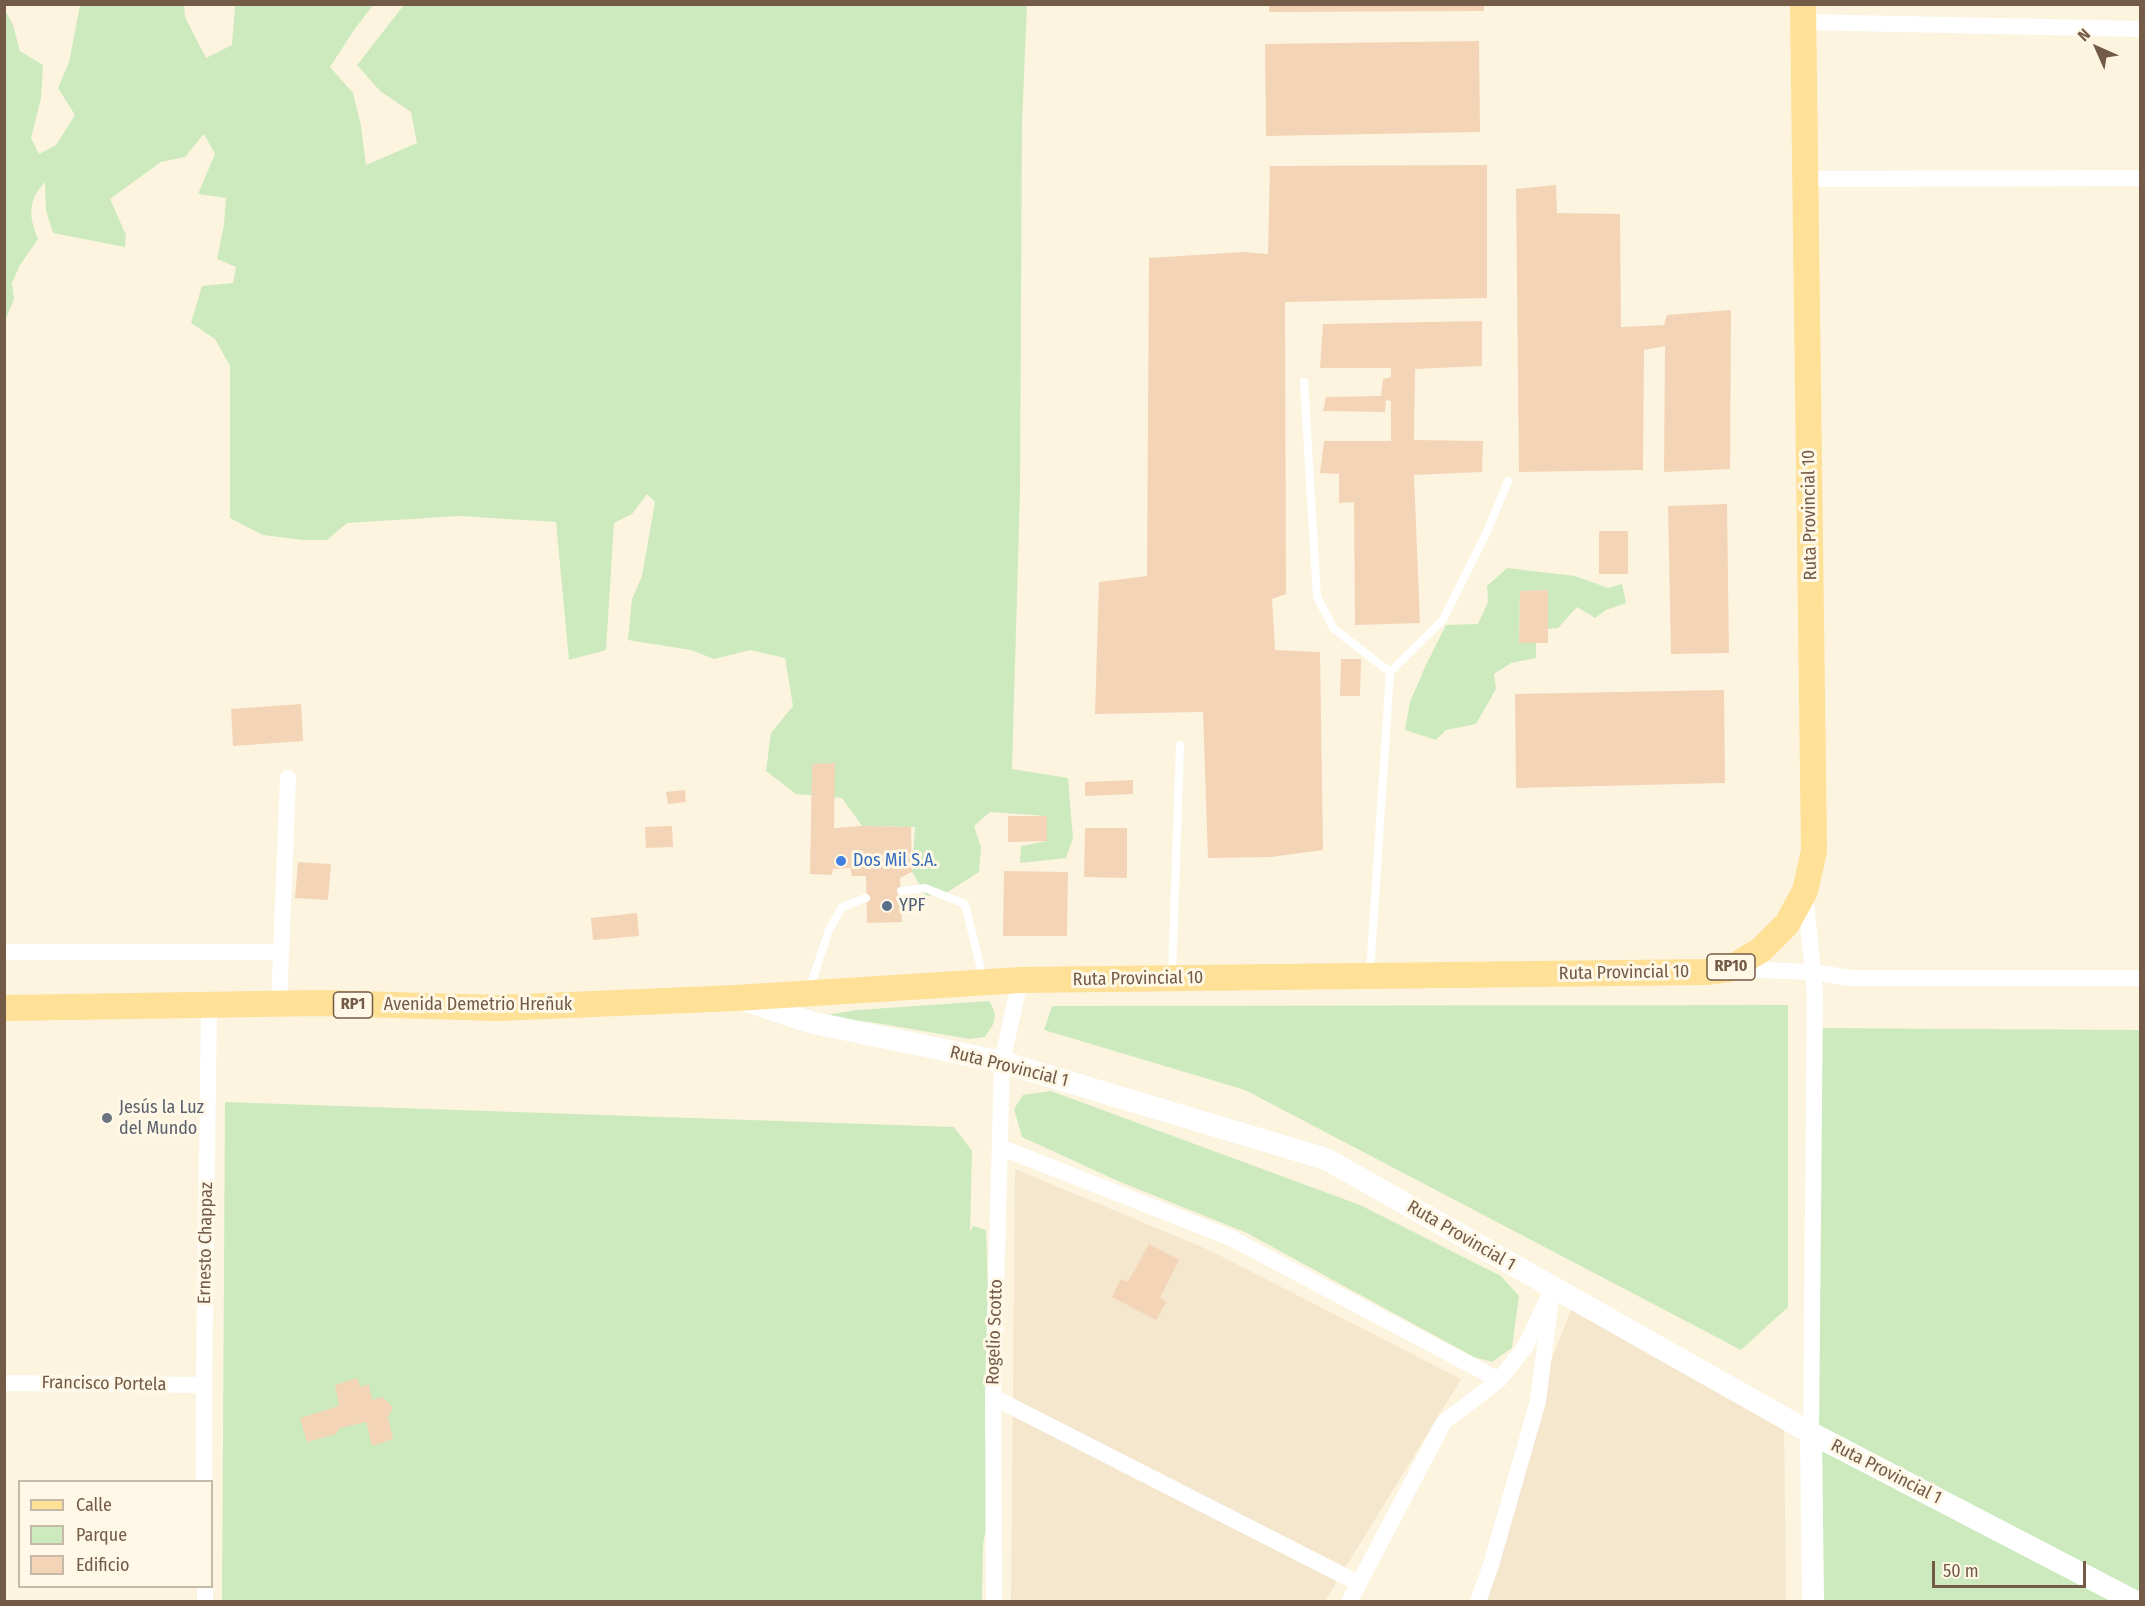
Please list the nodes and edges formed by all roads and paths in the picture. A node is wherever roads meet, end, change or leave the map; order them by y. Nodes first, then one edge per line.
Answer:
1 (1803, 13) edge
2 (2140, 29) edge
3 (2140, 178) edge
4 (1805, 179) junction
5 (1304, 382) dead end
6 (1509, 481) dead end
7 (1390, 672) junction
8 (1180, 745) dead end
9 (288, 778) dead end
10 (901, 891) dead end
11 (1805, 891) junction
12 (866, 898) dead end
13 (4, 952) edge
14 (281, 952) junction
15 (1729, 969) junction
16 (1813, 972) junction
17 (1370, 976) junction
18 (1172, 978) junction
19 (2140, 978) edge
20 (1020, 980) junction
21 (983, 982) junction
22 (808, 993) junction
23 (736, 998) junction
24 (209, 1005) junction
25 (279, 1005) junction
26 (4, 1008) edge
27 (1002, 1062) junction
28 (1000, 1147) junction
29 (1553, 1288) junction
30 (1499, 1380) junction
31 (4, 1383) edge
32 (204, 1385) junction
33 (993, 1397) junction
34 (1811, 1434) junction
35 (204, 1480) edge
36 (1358, 1582) junction
37 (994, 1602) edge
38 (1349, 1602) edge
39 (1478, 1602) edge
40 (1813, 1602) edge
41 (2136, 1602) edge

1 - 2 street
1 - 4 main road, Ruta Provincial 10 / RP10
3 - 4 street
4 - 11 main road, Ruta Provincial 10 / RP10
5 - 7 lane
6 - 7 lane
7 - 17 lane
8 - 18 lane
9 - 14 street
10 - 21 lane
11 - 15 main road, Ruta Provincial 10 / RP10
11 - 16 street
12 - 22 lane
13 - 14 street
14 - 25 street
15 - 16 street
15 - 17 main road, Ruta Provincial 10 / RP10
16 - 19 street
16 - 34 street
17 - 18 main road, Ruta Provincial 10 / RP10
18 - 20 main road, Ruta Provincial 10 / RP10
20 - 21 main road, Ruta Provincial 10 / RP10
20 - 27 street, Rogelio Scotto
21 - 22 main road, Ruta Provincial 10 / RP10
22 - 23 main road, Ruta Provincial 10 / RP10
23 - 25 main road, Avenida Demetrio Hreñuk / RP1
23 - 27 main road, Ruta Provincial 1 / RP1
24 - 25 main road, Avenida Demetrio Hreñuk / RP1
24 - 26 main road, Avenida Demetrio Hreñuk / RP1
24 - 32 street, Ernesto Chappaz
27 - 28 street, Rogelio Scotto
27 - 29 main road, Ruta Provincial 1 / RP1
28 - 30 street
28 - 33 street, Rogelio Scotto
29 - 30 street
29 - 34 main road, Ruta Provincial 1 / RP1
29 - 39 street
30 - 36 street
31 - 32 street, Francisco Portela
32 - 35 street, Ernesto Chappaz
33 - 36 street
33 - 37 street, Rogelio Scotto
34 - 40 main road
34 - 41 main road, Ruta Provincial 1 / RP1
36 - 38 street

